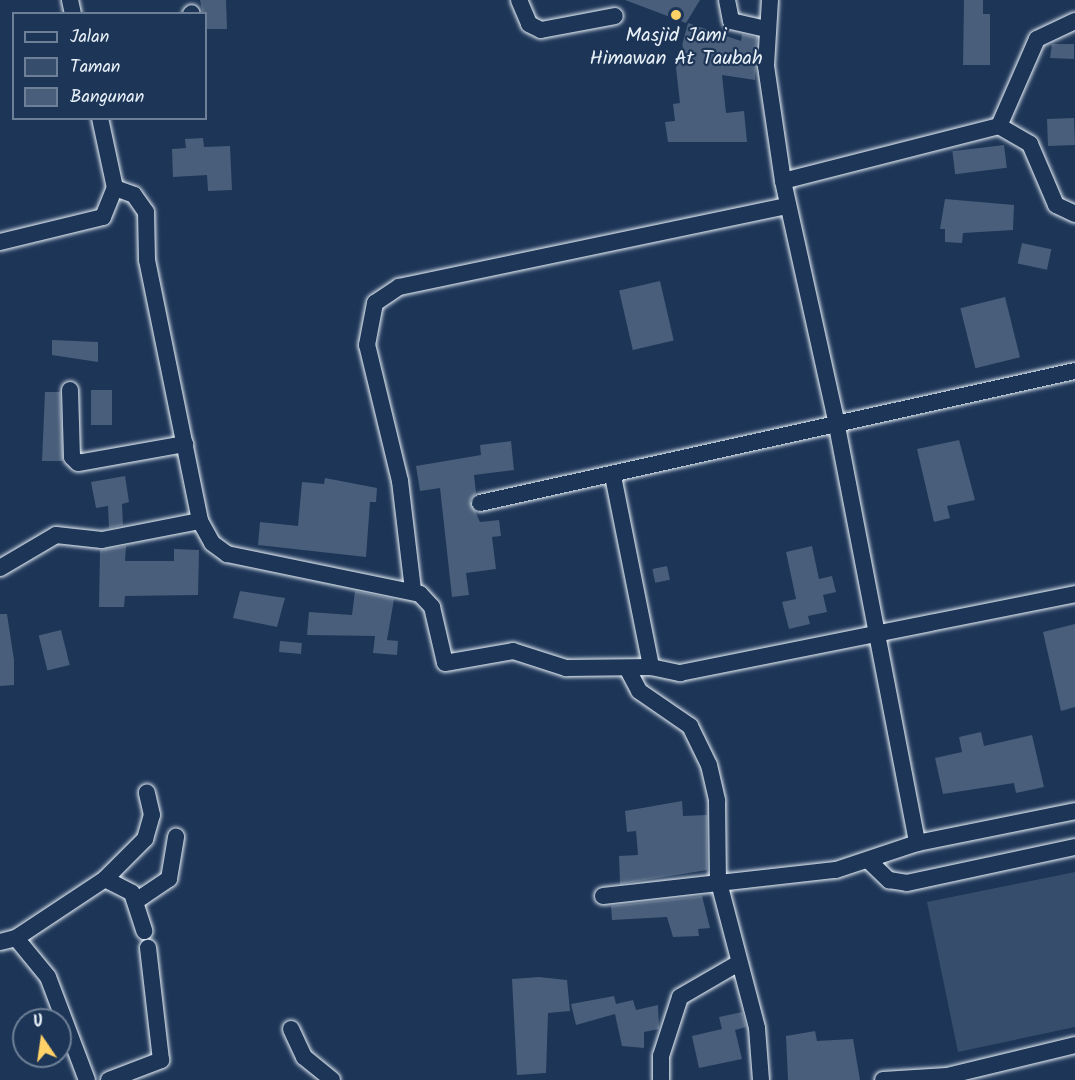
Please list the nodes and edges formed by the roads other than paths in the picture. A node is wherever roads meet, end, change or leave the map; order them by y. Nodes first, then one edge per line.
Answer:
1 (519, 0) edge
2 (727, 0) edge
3 (770, 0) edge
4 (615, 16) dead end
5 (1075, 21) edge
6 (767, 29) junction
7 (100, 120) edge
8 (999, 126) junction
9 (783, 181) junction
10 (115, 188) junction
11 (788, 206) junction
12 (1075, 214) edge
13 (0, 242) edge
14 (1075, 371) edge
15 (70, 390) dead end
16 (836, 421) junction
17 (185, 444) junction
18 (613, 476) junction
19 (480, 503) dead end
20 (200, 521) junction
21 (0, 568) edge
22 (413, 590) junction
23 (1075, 594) edge
24 (879, 633) junction
25 (651, 667) junction
26 (627, 668) junction
27 (147, 793) dead end
28 (1075, 811) edge
29 (176, 837) dead end
30 (918, 843) junction
31 (1075, 847) edge
32 (869, 861) junction
33 (105, 879) junction
34 (718, 879) junction
35 (603, 896) dead end
36 (136, 901) junction
37 (144, 931) dead end
38 (8, 940) edge
39 (148, 948) dead end
40 (737, 964) junction
41 (291, 1029) dead end
42 (1075, 1045) edge
43 (947, 1078) edge
44 (87, 1080) edge
45 (109, 1080) edge
46 (332, 1080) edge
47 (661, 1080) edge
48 (761, 1080) edge
49 (883, 1080) edge

1 - 4 street
2 - 6 street
3 - 6 street
5 - 8 street
6 - 9 street
7 - 10 street
8 - 9 street
8 - 12 street
9 - 11 street
10 - 13 street
10 - 17 street
11 - 16 street
11 - 22 street
14 - 16 street
15 - 17 street
16 - 18 street
16 - 24 street
17 - 20 street
18 - 19 street
18 - 25 street
20 - 21 street
20 - 22 street
22 - 26 street
23 - 24 street
24 - 25 street
24 - 30 street
25 - 26 street
26 - 34 street
27 - 33 street
28 - 30 street
29 - 36 street
30 - 32 street
31 - 32 street
32 - 34 street
33 - 36 street
33 - 38 street
34 - 35 street
34 - 40 street
36 - 37 street
38 - 44 street
39 - 45 street
40 - 47 street
40 - 48 street
41 - 46 street
42 - 43 street
43 - 49 street

